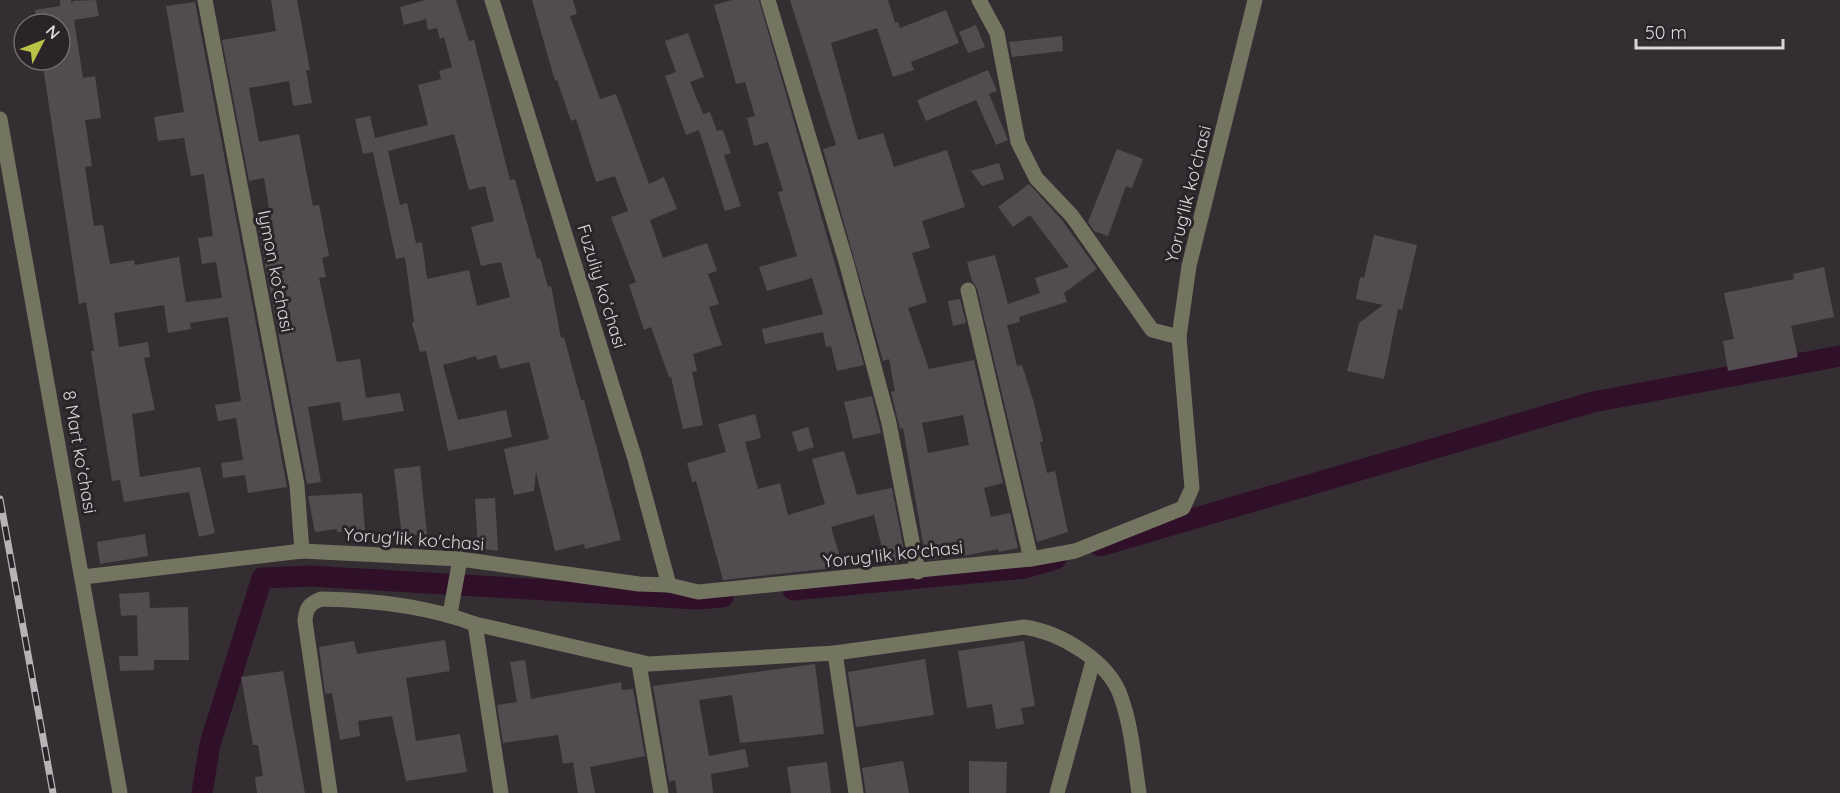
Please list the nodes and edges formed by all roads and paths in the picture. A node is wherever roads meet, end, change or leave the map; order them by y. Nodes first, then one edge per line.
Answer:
1 (205, 0) edge
2 (492, 0) edge
3 (768, 0) edge
4 (979, 0) edge
5 (1255, 0) edge
6 (0, 119) edge
7 (968, 290) dead end
8 (1179, 337) junction
9 (302, 551) junction
10 (460, 559) junction
11 (1031, 559) junction
12 (918, 572) junction
13 (83, 578) junction
14 (669, 585) junction
15 (450, 614) junction
16 (475, 624) junction
17 (835, 653) junction
18 (1093, 661) junction
19 (639, 664) junction
20 (120, 793) edge
21 (330, 793) edge
22 (501, 793) edge
23 (661, 793) edge
24 (856, 793) edge
25 (1057, 793) edge
26 (1139, 793) edge

1 - 9 street, Iymon koʻchasi
2 - 14 street, Fuzuliy koʻchasi
3 - 12 street
4 - 8 street
5 - 8 street, Yorug'lik ko'chasi
6 - 13 street, 8 Mart koʻchasi
7 - 11 street
8 - 11 street, Yorug'lik ko'chasi
9 - 10 street, Yorug'lik ko'chasi
9 - 13 street, Yorug'lik ko'chasi
10 - 14 street, Yorug'lik ko'chasi
10 - 15 street
11 - 12 street, Yorug'lik ko'chasi
12 - 14 street, Yorug'lik ko'chasi
13 - 20 street, 8 Mart koʻchasi
15 - 16 street
15 - 21 street
16 - 19 street
16 - 22 street
17 - 18 street
17 - 19 street
17 - 24 street
18 - 25 street
18 - 26 street
19 - 23 street

